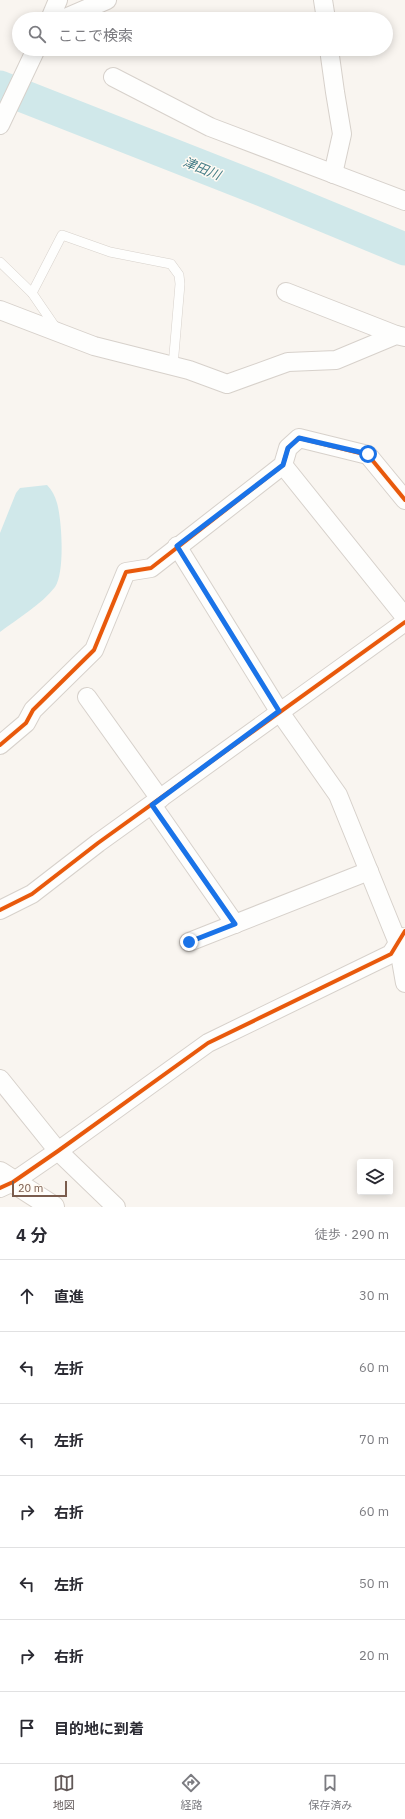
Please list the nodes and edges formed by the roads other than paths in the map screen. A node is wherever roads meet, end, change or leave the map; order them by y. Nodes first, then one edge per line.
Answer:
1 (58, 0) edge
2 (107, 0) edge
3 (323, 0) edge
4 (53, 12) edge
5 (79, 12) edge
6 (325, 12) edge
7 (32, 56) edge
8 (330, 56) edge
9 (113, 77) dead end
10 (2, 121) edge
11 (334, 174) junction
12 (405, 201) edge
13 (0, 262) edge
14 (286, 292) dead end
15 (32, 294) junction
16 (0, 310) edge
17 (59, 333) junction
18 (401, 336) edge
19 (173, 366) junction
20 (283, 465) junction
21 (405, 500) edge
22 (177, 546) junction
23 (405, 617) edge
24 (405, 622) edge
25 (87, 697) dead end
26 (279, 711) junction
27 (0, 744) edge
28 (156, 802) junction
29 (369, 871) junction
30 (0, 910) edge
31 (235, 924) junction
32 (402, 937) edge
33 (189, 942) dead end
34 (405, 983) edge
35 (0, 1079) edge
36 (58, 1151) junction
37 (4, 1181) edge
38 (53, 1207) edge
39 (116, 1207) edge

1 - 4 street
2 - 5 street
3 - 6 street
7 - 10 street
8 - 11 street
9 - 11 street
11 - 12 street
13 - 15 lane
14 - 18 street
15 - 17 lane
15 - 19 lane
16 - 17 street
17 - 19 street
18 - 19 street
20 - 21 street
20 - 22 street
20 - 23 street
22 - 26 street
22 - 27 street
24 - 26 street
25 - 28 street
26 - 28 street
26 - 29 street
28 - 30 street
28 - 31 street
29 - 31 street
29 - 32 street
31 - 33 street
32 - 34 street
32 - 36 street
35 - 36 street
36 - 37 street
36 - 39 street
37 - 38 street

